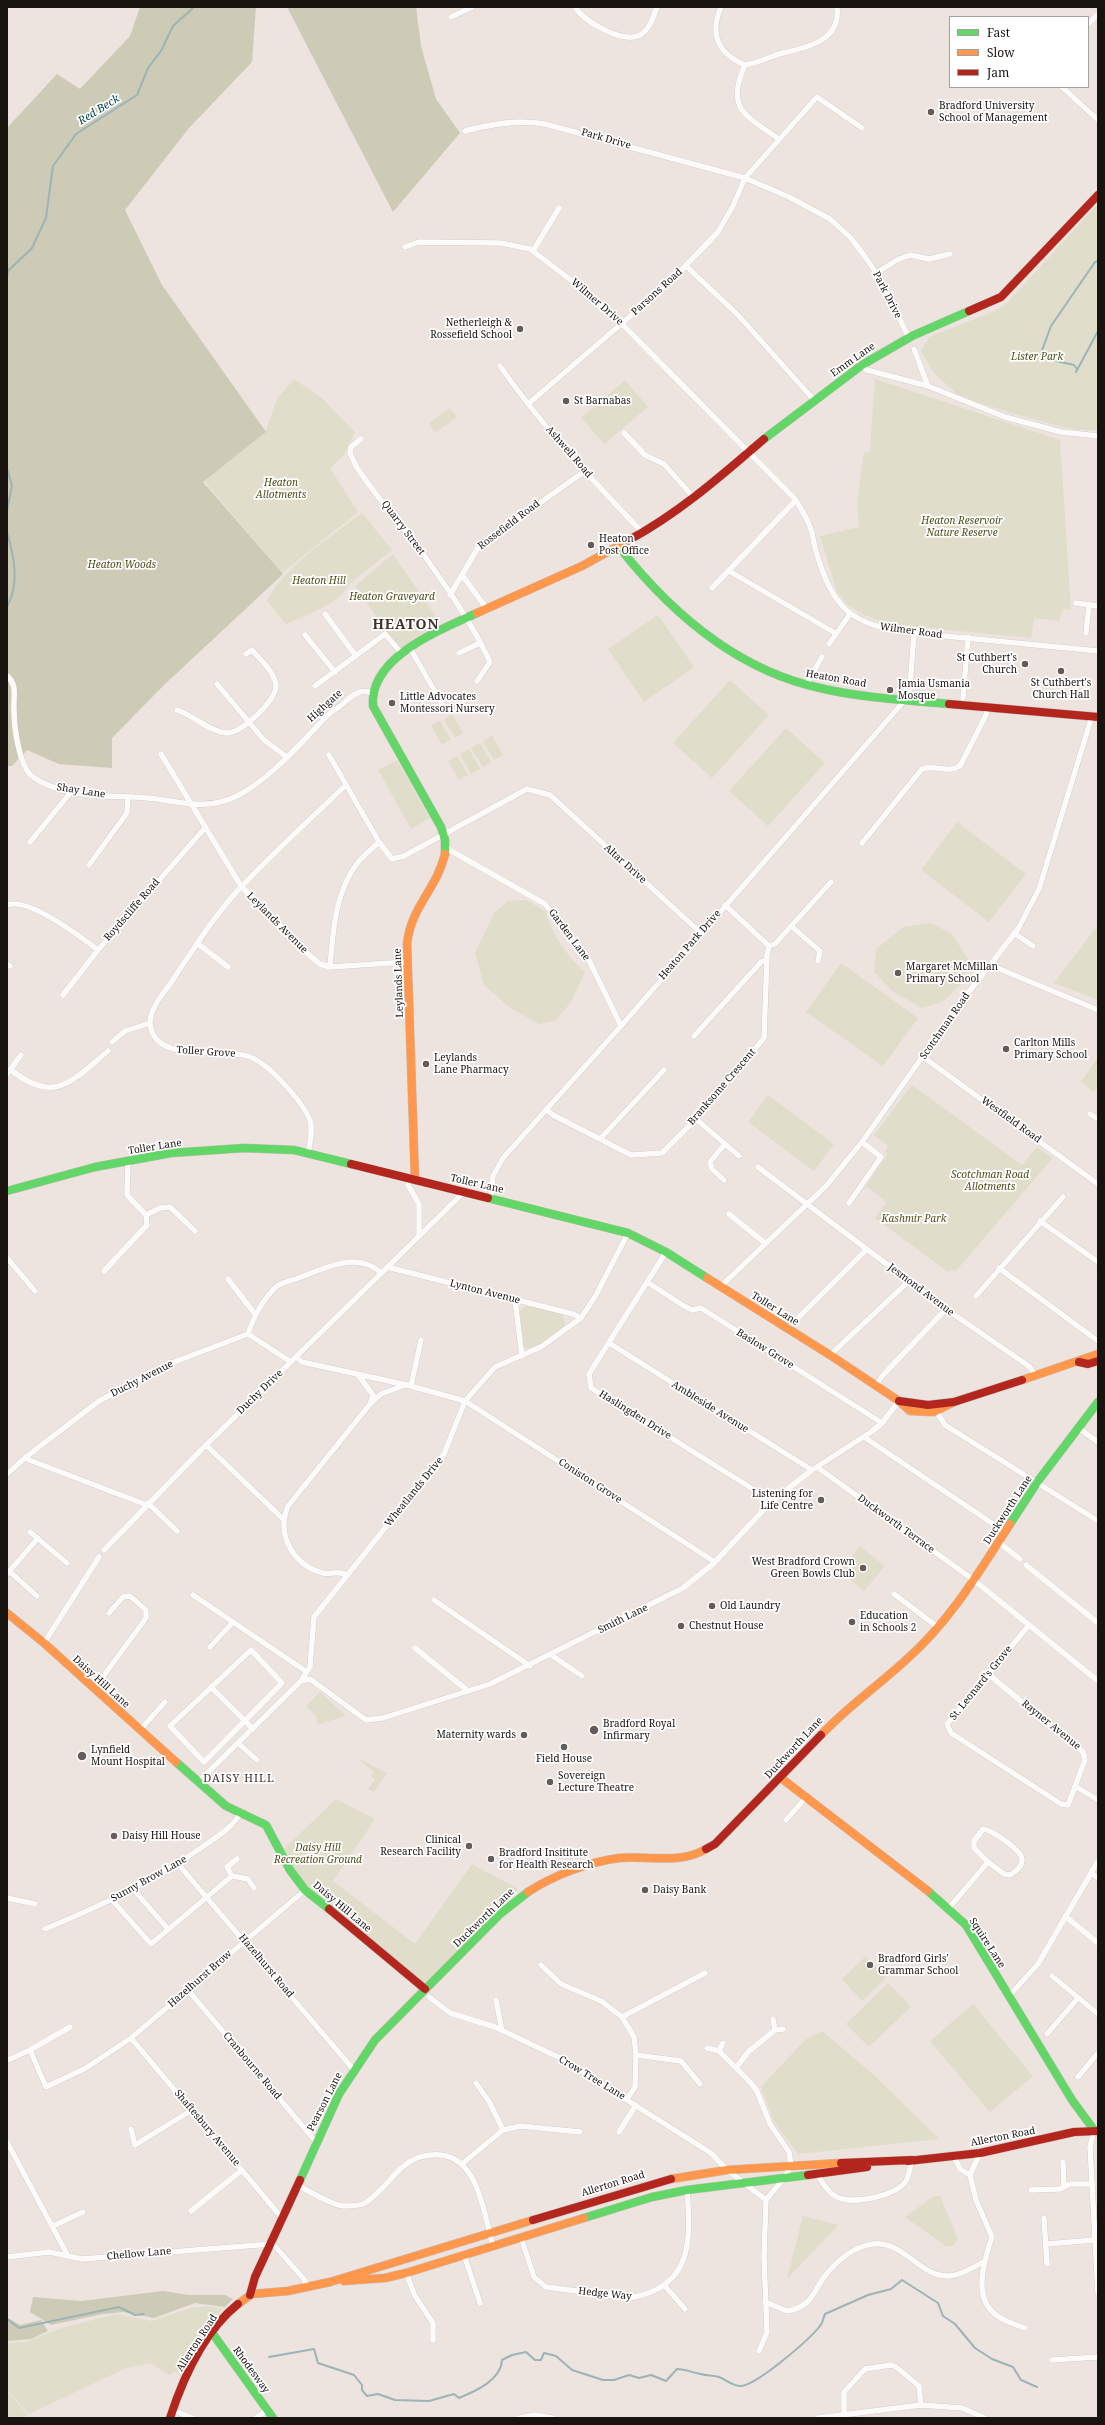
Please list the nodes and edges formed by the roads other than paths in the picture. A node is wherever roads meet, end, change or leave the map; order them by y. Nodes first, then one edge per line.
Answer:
1 (472, 7) edge
2 (575, 7) edge
3 (657, 7) edge
4 (721, 7) edge
5 (837, 7) edge
6 (1098, 14) edge
7 (451, 17) dead end
8 (1089, 23) edge
9 (745, 65) junction
10 (1063, 88) edge
11 (1098, 120) edge
12 (862, 128) dead end
13 (465, 131) dead end
14 (779, 139) junction
15 (745, 178) junction
16 (1098, 195) edge
17 (559, 208) dead end
18 (405, 247) dead end
19 (533, 251) junction
20 (950, 254) dead end
21 (686, 266) junction
22 (876, 273) junction
23 (622, 324) junction
24 (909, 338) junction
25 (914, 349) dead end
26 (862, 365) junction
27 (500, 366) dead end
28 (928, 386) junction
29 (814, 400) junction
30 (528, 404) junction
31 (624, 432) dead end
32 (1098, 436) edge
33 (361, 439) dead end
34 (748, 451) junction
35 (585, 471) junction
36 (694, 498) junction
37 (796, 500) junction
38 (643, 533) junction
39 (619, 547) junction
40 (729, 571) junction
41 (462, 575) junction
42 (712, 588) dead end
43 (450, 595) junction
44 (1076, 603) dead end
45 (1090, 606) junction
46 (1098, 606) edge
47 (487, 609) junction
48 (325, 614) dead end
49 (850, 614) junction
50 (466, 618) junction
51 (835, 633) junction
52 (914, 633) junction
53 (1086, 633) dead end
54 (305, 635) dead end
55 (968, 637) junction
56 (480, 643) junction
57 (829, 644) dead end
58 (410, 648) junction
59 (1098, 651) edge
60 (460, 653) dead end
61 (246, 654) dead end
62 (402, 654) junction
63 (356, 656) junction
64 (822, 657) dead end
65 (335, 672) junction
66 (7, 676) edge
67 (477, 681) dead end
68 (217, 684) dead end
69 (806, 685) junction
70 (315, 686) dead end
71 (372, 693) junction
72 (963, 698) dead end
73 (907, 700) junction
74 (442, 704) dead end
75 (987, 708) junction
76 (177, 710) dead end
77 (1095, 717) edge
78 (249, 722) junction
79 (161, 754) dead end
80 (329, 755) dead end
81 (287, 757) junction
82 (346, 785) junction
83 (71, 792) junction
84 (128, 797) junction
85 (191, 806) junction
86 (204, 829) junction
87 (444, 834) junction
88 (30, 842) dead end
89 (379, 842) junction
90 (862, 843) dead end
91 (446, 848) junction
92 (89, 865) dead end
93 (831, 882) dead end
94 (241, 886) junction
95 (7, 904) edge
96 (726, 905) junction
97 (791, 926) junction
98 (701, 933) junction
99 (1014, 933) junction
100 (197, 944) junction
101 (769, 946) junction
102 (1033, 946) dead end
103 (98, 950) junction
104 (767, 960) junction
105 (818, 961) dead end
106 (406, 962) junction
107 (990, 965) junction
108 (228, 967) dead end
109 (330, 968) junction
110 (63, 994) dead end
111 (1098, 1010) edge
112 (150, 1023) junction
113 (621, 1026) junction
114 (694, 1036) dead end
115 (112, 1042) dead end
116 (108, 1051) dead end
117 (21, 1055) dead end
118 (923, 1057) junction
119 (664, 1070) dead end
120 (9, 1072) edge
121 (546, 1109) junction
122 (1090, 1114) dead end
123 (696, 1119) junction
124 (1098, 1120) edge
125 (600, 1139) junction
126 (862, 1142) junction
127 (725, 1144) junction
128 (308, 1153) junction
129 (739, 1156) dead end
130 (128, 1161) junction
131 (758, 1167) dead end
132 (724, 1180) dead end
133 (412, 1183) junction
134 (1098, 1184) edge
135 (7, 1191) edge
136 (464, 1192) junction
137 (1062, 1197) dead end
138 (491, 1198) junction
139 (849, 1202) dead end
140 (806, 1204) junction
141 (730, 1214) dead end
142 (146, 1215) junction
143 (1040, 1221) junction
144 (195, 1231) dead end
145 (628, 1233) junction
146 (419, 1236) junction
147 (765, 1243) junction
148 (867, 1249) junction
149 (666, 1252) junction
150 (7, 1258) edge
151 (1098, 1262) edge
152 (387, 1267) junction
153 (999, 1268) junction
154 (104, 1271) dead end
155 (381, 1273) junction
156 (228, 1279) dead end
157 (909, 1281) junction
158 (647, 1282) junction
159 (720, 1287) junction
160 (34, 1291) dead end
161 (976, 1296) dead end
162 (515, 1300) junction
163 (946, 1309) junction
164 (255, 1314) junction
165 (581, 1318) junction
166 (788, 1329) junction
167 (248, 1334) junction
168 (421, 1340) dead end
169 (1098, 1341) edge
170 (609, 1343) junction
171 (1098, 1354) edge
172 (830, 1355) junction
173 (522, 1356) junction
174 (296, 1357) junction
175 (1098, 1361) edge
176 (291, 1362) junction
177 (1079, 1362) junction
178 (358, 1375) junction
179 (1036, 1376) junction
180 (409, 1385) junction
181 (876, 1385) junction
182 (465, 1401) junction
183 (899, 1401) junction
184 (954, 1402) junction
185 (1098, 1402) edge
186 (940, 1403) junction
187 (370, 1404) junction
188 (936, 1411) junction
189 (882, 1423) junction
190 (1078, 1428) junction
191 (864, 1437) junction
192 (1098, 1442) edge
193 (206, 1445) junction
194 (26, 1457) junction
195 (815, 1468) junction
196 (7, 1474) edge
197 (1038, 1481) junction
198 (772, 1501) junction
199 (147, 1504) junction
200 (283, 1519) junction
201 (1098, 1521) edge
202 (177, 1531) dead end
203 (30, 1532) dead end
204 (1005, 1532) junction
205 (38, 1538) junction
206 (998, 1542) junction
207 (104, 1550) dead end
208 (99, 1557) dead end
209 (1020, 1559) dead end
210 (715, 1562) junction
211 (67, 1563) dead end
212 (1026, 1565) dead end
213 (8, 1572) edge
214 (347, 1574) junction
215 (975, 1581) junction
216 (894, 1594) dead end
217 (193, 1595) dead end
218 (37, 1596) dead end
219 (434, 1600) dead end
220 (7, 1613) edge
221 (109, 1613) dead end
222 (233, 1622) junction
223 (1098, 1623) edge
224 (1029, 1626) junction
225 (939, 1628) junction
226 (44, 1643) junction
227 (210, 1647) dead end
228 (415, 1648) dead end
229 (551, 1655) junction
230 (530, 1666) junction
231 (307, 1672) junction
232 (988, 1674) junction
233 (582, 1676) dead end
234 (302, 1681) junction
235 (1098, 1681) edge
236 (211, 1688) junction
237 (94, 1689) junction
238 (468, 1691) junction
239 (165, 1702) dead end
240 (245, 1721) junction
241 (253, 1729) junction
242 (140, 1730) junction
243 (238, 1743) junction
244 (257, 1760) dead end
245 (781, 1778) junction
246 (198, 1782) junction
247 (1075, 1786) junction
248 (1098, 1800) edge
249 (803, 1801) dead end
250 (1061, 1804) joint
251 (241, 1812) junction
252 (786, 1820) dead end
253 (237, 1858) dead end
254 (1098, 1861) edge
255 (988, 1862) junction
256 (178, 1864) junction
257 (1091, 1872) junction
258 (232, 1876) junction
259 (1098, 1878) edge
260 (254, 1888) dead end
261 (134, 1890) junction
262 (305, 1890) junction
263 (207, 1897) junction
264 (7, 1898) edge
265 (112, 1900) junction
266 (35, 1904) dead end
267 (949, 1908) junction
268 (1065, 1916) junction
269 (45, 1929) dead end
270 (168, 1929) junction
271 (245, 1941) junction
272 (1098, 1943) edge
273 (541, 1965) dead end
274 (705, 1973) dead end
275 (1052, 1976) dead end
276 (425, 1989) junction
277 (188, 1990) junction
278 (1009, 1996) junction
279 (429, 1997) dead end
280 (1078, 1998) junction
281 (496, 2000) dead end
282 (1098, 2014) edge
283 (622, 2018) junction
284 (773, 2020) dead end
285 (70, 2028) dead end
286 (783, 2029) dead end
287 (775, 2030) junction
288 (502, 2031) junction
289 (1047, 2034) dead end
290 (131, 2038) junction
291 (723, 2043) dead end
292 (707, 2048) dead end
293 (30, 2050) junction
294 (718, 2051) junction
295 (636, 2054) junction
296 (1098, 2054) edge
297 (8, 2060) edge
298 (736, 2068) junction
299 (353, 2069) junction
300 (1078, 2077) dead end
301 (476, 2084) dead end
302 (700, 2084) dead end
303 (627, 2099) junction
304 (636, 2105) junction
305 (192, 2110) junction
306 (131, 2129) dead end
307 (503, 2130) junction
308 (1096, 2131) edge
309 (580, 2132) dead end
310 (619, 2132) dead end
311 (7, 2142) edge
312 (316, 2142) junction
313 (980, 2153) junction
314 (954, 2156) junction
315 (912, 2160) junction
316 (1063, 2162) dead end
317 (463, 2164) junction
318 (791, 2165) junction
319 (242, 2170) junction
320 (726, 2170) junction
321 (816, 2174) junction
322 (970, 2176) junction
323 (784, 2178) junction
324 (743, 2182) junction
325 (1092, 2184) junction
326 (297, 2185) junction
327 (1064, 2187) junction
328 (687, 2190) junction
329 (1030, 2190) dead end
330 (766, 2200) junction
331 (83, 2212) dead end
332 (191, 2212) dead end
333 (282, 2218) junction
334 (1044, 2218) dead end
335 (53, 2226) junction
336 (489, 2232) junction
337 (521, 2237) junction
338 (1095, 2240) junction
339 (271, 2243) junction
340 (1046, 2244) junction
341 (493, 2246) junction
342 (464, 2255) junction
343 (68, 2256) junction
344 (7, 2257) edge
345 (984, 2262) junction
346 (1047, 2264) dead end
347 (406, 2273) junction
348 (330, 2282) junction
349 (664, 2285) junction
350 (307, 2287) junction
351 (1098, 2293) edge
352 (250, 2295) junction
353 (765, 2302) junction
354 (480, 2303) dead end
355 (685, 2309) dead end
356 (1025, 2328) dead end
357 (213, 2334) junction
358 (433, 2340) dead end
359 (759, 2351) dead end
360 (1098, 2357) edge
361 (1052, 2360) dead end
362 (922, 2405) junction
363 (267, 2410) junction
364 (844, 2413) junction
365 (171, 2414) edge
366 (192, 2418) edge
367 (256, 2418) edge
368 (273, 2418) edge
369 (519, 2418) edge
370 (553, 2418) edge
371 (818, 2418) edge
372 (985, 2418) edge

1 - 7 street
2 - 3 street
4 - 9 street
5 - 9 street
6 - 8 street
9 - 14 street
10 - 11 street
12 - 14 street
13 - 15 street, Park Drive
14 - 15 street
15 - 21 street, Parsons Road
15 - 22 street, Park Drive
16 - 24 street, Emm Lane
17 - 19 street
18 - 19 street, Wilmer Drive
19 - 23 street, Wilmer Drive
20 - 22 street
21 - 23 street, Parsons Road
21 - 29 street
22 - 24 street, Park Drive
23 - 30 street, Parsons Road
23 - 34 street, Wilmer Drive
24 - 26 street, Emm Lane
25 - 28 street
26 - 28 street
26 - 29 street, Emm Lane
27 - 30 street, Ashwell Road
28 - 32 street
29 - 34 street, Emm Lane
30 - 35 street, Ashwell Road
31 - 36 street
33 - 43 street, Quarry Street
34 - 36 street, Emm Lane
34 - 37 street, Wilmer Road
35 - 38 street, Ashwell Road
35 - 41 street, Rossefield Road
36 - 38 street, Emm Lane
37 - 40 street
37 - 49 street, Wilmer Road
38 - 39 street, Emm Lane
39 - 47 street
39 - 69 street, Heaton Road
40 - 42 street
40 - 51 street
41 - 43 street, Rossefield Road
41 - 47 street
43 - 50 street, Quarry Street
44 - 45 street
45 - 46 street
45 - 53 street
47 - 50 street
48 - 63 street
49 - 51 street
49 - 52 street, Wilmer Road
50 - 56 street, Quarry Street
50 - 58 street
51 - 57 street
52 - 55 street, Wilmer Road
52 - 73 street
54 - 65 street
55 - 59 street, Wilmer Road
55 - 72 street
56 - 60 street
56 - 67 street, Quarry Street
58 - 62 street
58 - 74 street
61 - 78 street
62 - 63 street
62 - 71 street
63 - 65 street
64 - 69 street
65 - 70 street
66 - 83 street, Shay Lane
68 - 78 street
69 - 73 street, Heaton Road
71 - 81 street, Highgate
71 - 87 street, Leylands Lane
73 - 75 street, Heaton Road
73 - 96 street, Heaton Park Drive
75 - 77 street, Heaton Road
75 - 90 street
76 - 78 street
77 - 99 street, Scotchman Road
78 - 81 street
79 - 85 street, Leylands Avenue
80 - 82 street
81 - 85 street, Highgate
82 - 89 street
82 - 94 street
83 - 84 street, Shay Lane
83 - 88 street
84 - 85 street, Shay Lane
84 - 92 street
85 - 86 street, Leylands Avenue
86 - 94 street, Leylands Avenue
86 - 103 street, Roydscliffe Road
87 - 89 street
87 - 91 street, Leylands Lane
87 - 98 street, Altar Drive
89 - 109 street
91 - 106 street, Leylands Lane
91 - 113 street, Garden Lane
93 - 97 street
94 - 100 street
94 - 109 street, Leylands Avenue
95 - 103 street
96 - 98 street, Heaton Park Drive
96 - 101 street
97 - 101 street
97 - 105 street
98 - 113 street, Heaton Park Drive
99 - 102 street
99 - 107 street, Scotchman Road
100 - 108 street
100 - 112 street
101 - 104 street, Branksome Crescent
103 - 110 street, Roydscliffe Road
104 - 114 street
104 - 123 street, Branksome Crescent
106 - 109 street
106 - 133 street, Leylands Lane
107 - 111 street
107 - 118 street, Scotchman Road
112 - 115 street
112 - 128 street, Toller Grove
113 - 121 street, Heaton Park Drive
116 - 120 street
117 - 120 street
118 - 126 street, Scotchman Road
118 - 134 street, Westfield Road
119 - 125 street
121 - 125 street, Branksome Crescent
121 - 138 street, Heaton Park Drive
122 - 124 street
123 - 125 street, Branksome Crescent
123 - 127 street
126 - 139 street
126 - 140 street, Scotchman Road
127 - 129 street
127 - 132 street
128 - 130 street, Toller Lane
128 - 133 street, Toller Lane
130 - 135 street, Toller Lane
130 - 142 street
131 - 140 street, Jesmond Avenue
133 - 136 street, Toller Lane
133 - 146 street
136 - 138 street, Toller Lane
136 - 146 street, Duchy Drive
137 - 143 street
138 - 145 street, Toller Lane
140 - 147 street, Scotchman Road
140 - 148 street, Jesmond Avenue
141 - 147 street
142 - 144 street
142 - 154 street
143 - 151 street
143 - 153 street
145 - 149 street, Toller Lane
145 - 165 street, Wheatlands Drive
146 - 152 street, Duchy Drive
147 - 159 street, Scotchman Road
148 - 157 street, Jesmond Avenue
148 - 166 street
149 - 158 street, Haslingden Drive
149 - 159 street, Toller Lane
150 - 160 street
152 - 155 street, Duchy Drive
152 - 162 street, Lynton Avenue
153 - 161 street
153 - 169 street
155 - 164 street
155 - 174 street, Duchy Drive
156 - 164 street
157 - 163 street, Jesmond Avenue
157 - 172 street
158 - 170 street, Haslingden Drive
158 - 189 street, Baslow Grove
159 - 166 street, Toller Lane
162 - 165 street, Lynton Avenue
162 - 173 street
163 - 179 street, Jesmond Avenue
163 - 181 street
164 - 167 street
165 - 173 street, Wheatlands Drive
166 - 172 street, Toller Lane
167 - 176 street
167 - 194 street, Duchy Avenue
168 - 180 street
170 - 195 street, Ambleside Avenue
170 - 198 street, Haslingden Drive
171 - 177 street, Toller Lane
172 - 181 street, Toller Lane
173 - 182 street, Wheatlands Drive
174 - 176 street, Duchy Drive
174 - 178 street, Coniston Grove
175 - 177 street, Toller Lane
176 - 193 street, Duchy Drive
177 - 179 street, Toller Lane
178 - 180 street, Coniston Grove
178 - 187 street
179 - 184 street, Toller Lane
180 - 182 street, Coniston Grove
180 - 187 street
181 - 183 street, Toller Lane
182 - 210 street, Coniston Grove
182 - 214 street, Wheatlands Drive
183 - 186 street, Toller Lane
183 - 188 street, Toller Lane
183 - 189 street, Smith Lane
184 - 186 street, Toller Lane
184 - 188 street, Toller Lane
185 - 190 street, Duckworth Lane
186 - 188 street
187 - 200 street
188 - 197 street
189 - 191 street, Smith Lane
190 - 192 street
190 - 197 street, Duckworth Lane
191 - 195 street, Smith Lane
191 - 204 street
193 - 199 street, Duchy Drive
193 - 200 street
194 - 196 street, Duchy Avenue
194 - 199 street
195 - 198 street, Smith Lane
195 - 215 street, Duckworth Terrace
197 - 201 street
197 - 204 street, Duckworth Lane
198 - 210 street, Smith Lane
199 - 202 street
199 - 207 street, Duchy Drive
200 - 214 street
203 - 205 street
204 - 206 street, Duckworth Lane
205 - 211 street
205 - 213 street
206 - 209 street
206 - 215 street, Duckworth Lane
208 - 226 street
210 - 229 street, Smith Lane
212 - 223 street
213 - 218 street
214 - 231 street, Wheatlands Drive
215 - 224 street, Duckworth Terrace
215 - 225 street, Duckworth Lane
216 - 225 street
217 - 222 street
219 - 230 street
220 - 226 street, Daisy Hill Lane
221 - 237 street
222 - 227 street
222 - 231 street
224 - 232 street, St. Leonard's Grove
224 - 235 street, Duckworth Terrace
225 - 245 street, Duckworth Lane
226 - 237 street, Daisy Hill Lane
228 - 238 street
229 - 230 street, Smith Lane
229 - 233 street
230 - 238 street, Smith Lane
231 - 234 street, Wheatlands Drive
232 - 247 street, Rayner Avenue
232 - 250 street, St. Leonard's Grove
234 - 238 street, Smith Lane
234 - 241 street, Wheatlands Drive
236 - 240 street
236 - 240 street
236 - 240 street
237 - 242 street, Daisy Hill Lane
239 - 242 street
240 - 241 street
241 - 243 street, Wheatlands Drive
242 - 246 street, Daisy Hill Lane
243 - 244 street
243 - 246 street, Wheatlands Drive
245 - 267 street, Squire Lane
245 - 276 street, Duckworth Lane
246 - 251 street, Daisy Hill Lane
247 - 248 street
247 - 250 street, Rayner Avenue
249 - 252 street
251 - 256 street, Sunny Brow Lane
251 - 262 street, Daisy Hill Lane
253 - 258 street
254 - 257 street
255 - 255 street
255 - 267 street
256 - 261 street, Sunny Brow Lane
256 - 263 street, Hazelhurst Road
257 - 259 street
257 - 268 street
258 - 260 street
258 - 263 street
261 - 265 street, Sunny Brow Lane
261 - 270 street
262 - 271 street, Hazelhurst Brow
262 - 276 street, Daisy Hill Lane
263 - 270 street
263 - 271 street, Hazelhurst Road
264 - 266 street
265 - 269 street, Sunny Brow Lane
265 - 270 street
267 - 278 street, Squire Lane
268 - 272 street
268 - 278 street
271 - 277 street, Hazelhurst Brow
271 - 299 street, Hazelhurst Road
273 - 283 street
274 - 283 street
275 - 280 street
276 - 299 street, Pearson Lane
277 - 290 street, Hazelhurst Brow
277 - 312 street, Cranbourne Road
278 - 308 street, Squire Lane
279 - 288 street, Crow Tree Lane
280 - 282 street
280 - 289 street
281 - 288 street
283 - 295 street
284 - 287 street
285 - 293 street
286 - 287 street
287 - 298 street
288 - 303 street, Crow Tree Lane
290 - 293 street, Hazelhurst Brow
290 - 305 street, Shaftesbury Avenue
291 - 294 street
292 - 294 street
293 - 297 street
294 - 298 street
295 - 302 street
295 - 303 street
296 - 300 street
298 - 318 street
299 - 312 street, Pearson Lane
301 - 307 street
303 - 304 street, Crow Tree Lane
304 - 310 street
304 - 320 street, Crow Tree Lane
305 - 306 street
305 - 319 street, Shaftesbury Avenue
307 - 309 street
307 - 317 street
308 - 313 street, Allerton Road
308 - 325 street
311 - 335 street
312 - 326 street, Pearson Lane
313 - 314 street, Allerton Road
313 - 322 street
314 - 315 street, Allerton Road
314 - 322 street
315 - 318 street, Allerton Road
315 - 321 street, Allerton Road
315 - 321 street
316 - 327 street
317 - 326 street
317 - 336 street
318 - 320 street, Allerton Road
318 - 323 street
319 - 332 street
319 - 333 street, Shaftesbury Avenue
320 - 324 street, Crow Tree Lane
320 - 336 street, Allerton Road
321 - 323 street, Allerton Road
322 - 345 street
323 - 324 street, Allerton Road
323 - 330 street
324 - 328 street, Allerton Road
324 - 330 street, Crow Tree Lane
325 - 327 street
325 - 338 street
326 - 333 street, Pearson Lane
327 - 329 street
328 - 337 street, Allerton Road
328 - 349 street, Hedge Way
330 - 353 street
331 - 335 street
333 - 339 street, Pearson Lane
334 - 340 street
335 - 343 street
336 - 341 street
336 - 348 street, Allerton Road
337 - 341 street, Allerton Road
337 - 349 street, Hedge Way
338 - 340 street
338 - 351 street
339 - 343 street, Chellow Lane
339 - 350 street
339 - 352 street, Pearson Lane
340 - 346 street
341 - 342 street, Allerton Road
342 - 347 street, Allerton Road
342 - 354 street
343 - 344 street, Chellow Lane
345 - 353 street
345 - 356 street
347 - 348 street, Allerton Road
347 - 358 street
348 - 350 street, Allerton Road
349 - 355 street
350 - 352 street, Allerton Road
352 - 357 street, Allerton Road
353 - 359 street
357 - 363 street, Rhodesway
357 - 365 street, Allerton Road
360 - 361 street
362 - 364 street
362 - 364 street
362 - 372 street
363 - 367 street
363 - 368 street, Rhodesway
364 - 371 street
365 - 366 street
369 - 370 street

